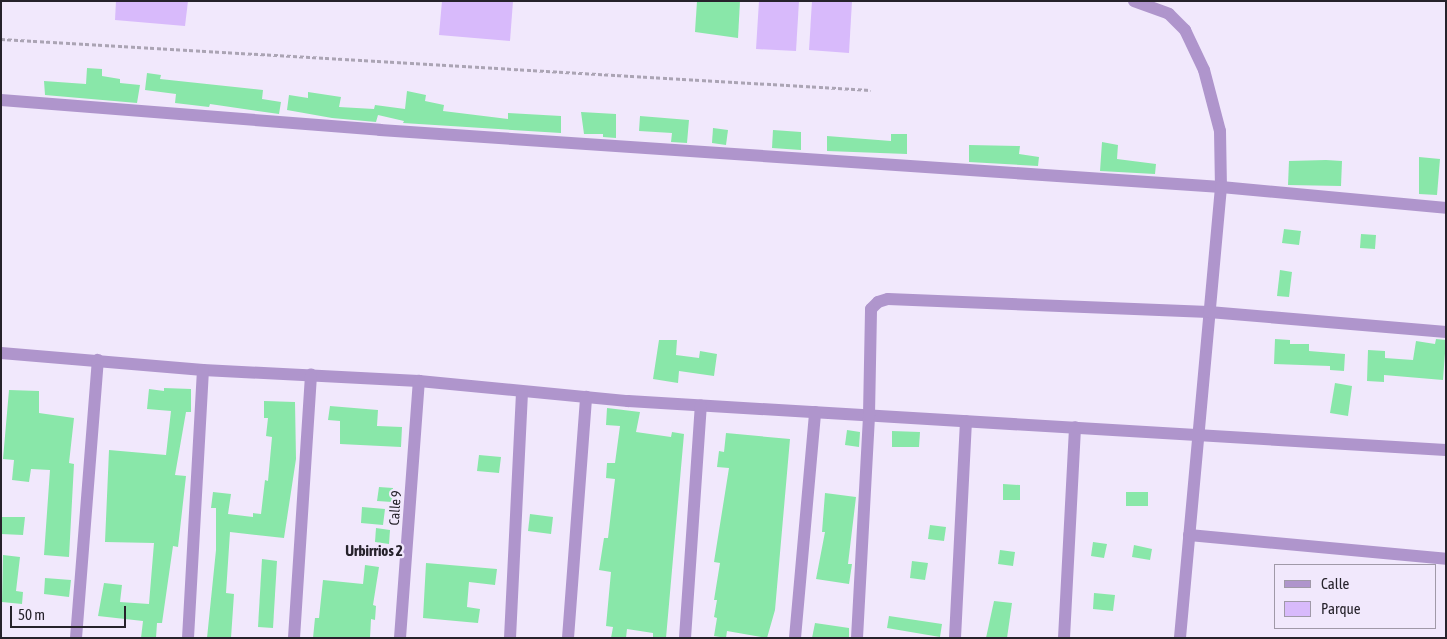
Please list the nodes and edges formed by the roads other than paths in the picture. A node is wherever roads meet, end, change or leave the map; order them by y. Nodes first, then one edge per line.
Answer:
1 (1134, 1) edge
2 (1, 100) edge
3 (1221, 187) junction
4 (1446, 208) edge
5 (1209, 312) junction
6 (1446, 332) edge
7 (1, 353) edge
8 (98, 360) junction
9 (203, 370) junction
10 (311, 375) junction
11 (419, 381) junction
12 (522, 392) junction
13 (586, 397) junction
14 (702, 406) junction
15 (815, 412) junction
16 (870, 415) junction
17 (966, 421) junction
18 (1075, 427) junction
19 (1198, 434) junction
20 (1446, 450) edge
21 (1189, 535) junction
22 (1446, 559) edge
23 (76, 638) edge
24 (188, 638) edge
25 (294, 638) edge
26 (400, 638) edge
27 (510, 638) edge
28 (568, 638) edge
29 (685, 638) edge
30 (795, 638) edge
31 (857, 638) edge
32 (955, 638) edge
33 (1064, 638) edge
34 (1180, 638) edge

1 - 3 street
2 - 3 street
3 - 4 street
3 - 5 street
5 - 6 street
5 - 16 street
5 - 19 street
7 - 8 street
8 - 9 street
8 - 23 street
9 - 10 street
9 - 24 street
10 - 11 street
10 - 25 street
11 - 12 street
11 - 26 street, Calle 9
12 - 13 street
12 - 27 street
13 - 14 street
13 - 28 street
14 - 15 street
14 - 29 street
15 - 16 street
15 - 30 street
16 - 17 street
16 - 31 street
17 - 18 street
17 - 32 street
18 - 19 street
18 - 33 street
19 - 20 street
19 - 21 street
21 - 22 street
21 - 34 street

